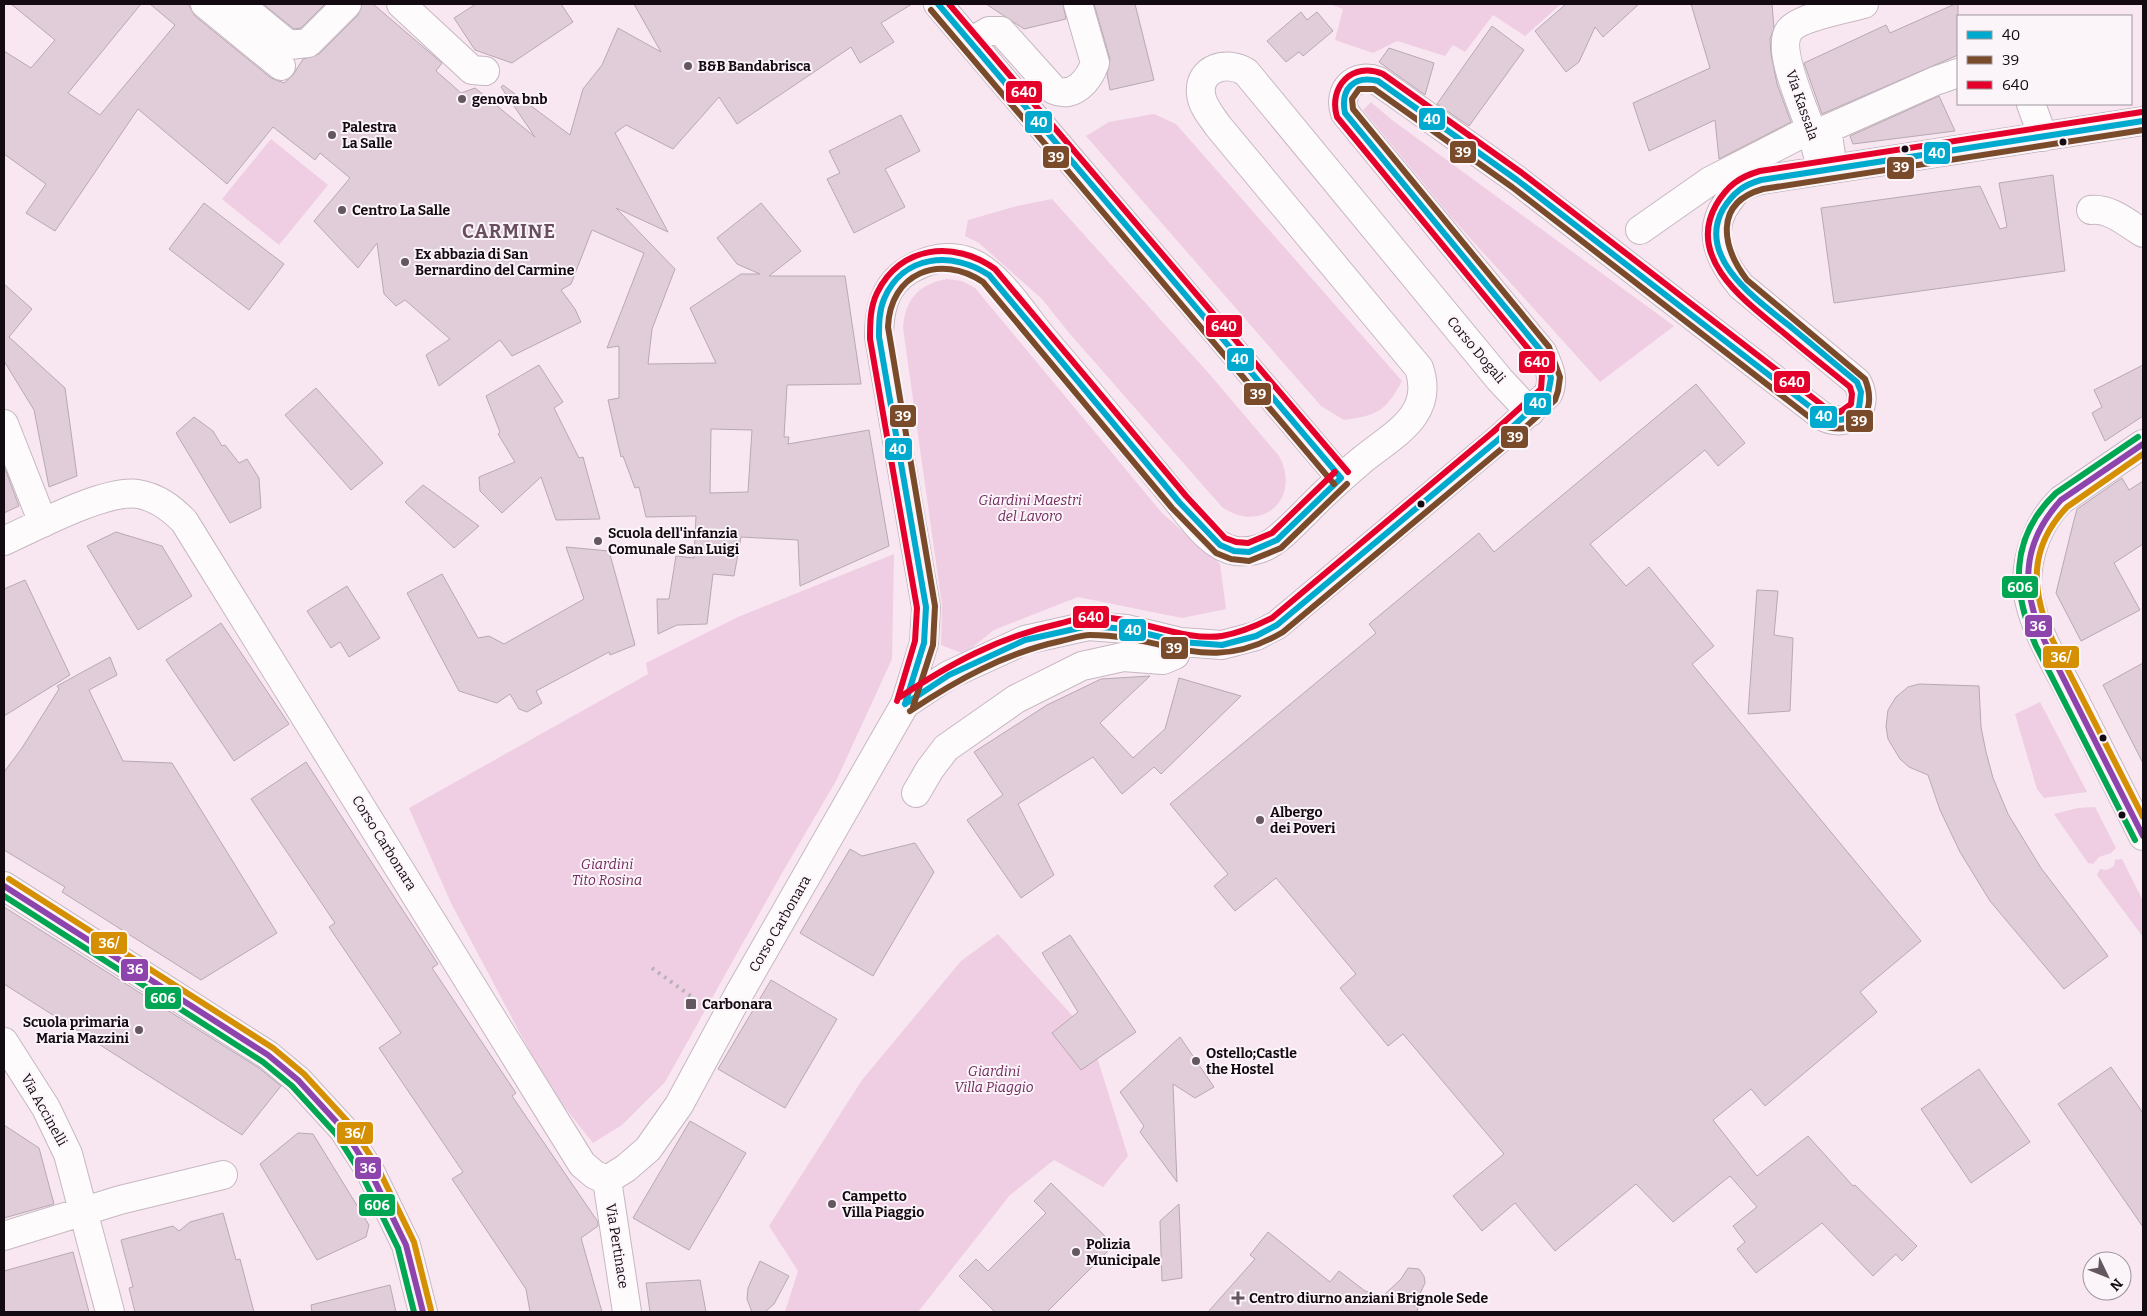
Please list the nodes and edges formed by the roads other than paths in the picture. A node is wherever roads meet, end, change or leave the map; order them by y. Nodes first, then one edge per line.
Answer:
1 (205, 4) edge
2 (239, 4) edge
3 (347, 4) edge
4 (401, 4) edge
5 (418, 4) edge
6 (938, 4) edge
7 (1078, 4) edge
8 (1864, 4) edge
9 (972, 41) junction
10 (281, 66) dead end
11 (485, 70) dead end
12 (1957, 73) edge
13 (2031, 105) edge
14 (2143, 121) edge
15 (1811, 129) junction
16 (2043, 137) junction
17 (1827, 169) junction
18 (2091, 210) dead end
19 (1640, 230) dead end
20 (2143, 233) edge
21 (1530, 412) junction
22 (4, 424) edge
23 (2143, 444) edge
24 (1341, 478) junction
25 (43, 523) junction
26 (4, 541) edge
27 (1181, 642) junction
28 (905, 704) junction
29 (916, 793) dead end
30 (2143, 836) edge
31 (4, 886) edge
32 (4, 1042) edge
33 (223, 1175) dead end
34 (607, 1180) junction
35 (84, 1211) junction
36 (4, 1236) edge
37 (110, 1312) edge
38 (423, 1312) edge
39 (627, 1312) edge

1 - 10 street
2 - 3 street
4 - 5 street
4 - 11 street
6 - 9 street
7 - 9 street
8 - 15 street, Via Kassala
9 - 24 street
12 - 17 street
13 - 16 street
14 - 16 street
15 - 17 street, Via Kassala
15 - 19 street
16 - 17 street
17 - 21 street
18 - 20 street
21 - 24 street, Corso Dogali
21 - 27 street
22 - 25 street
23 - 30 street
24 - 28 street, Corso Carbonara
25 - 26 street, Corso Carbonara
25 - 34 street, Corso Carbonara
27 - 28 street
27 - 29 street
28 - 34 street, Corso Carbonara
31 - 38 street
32 - 35 street, Via Accinelli
33 - 35 street
34 - 39 street, Via Pertinace
35 - 36 street
35 - 37 street, Via Accinelli

